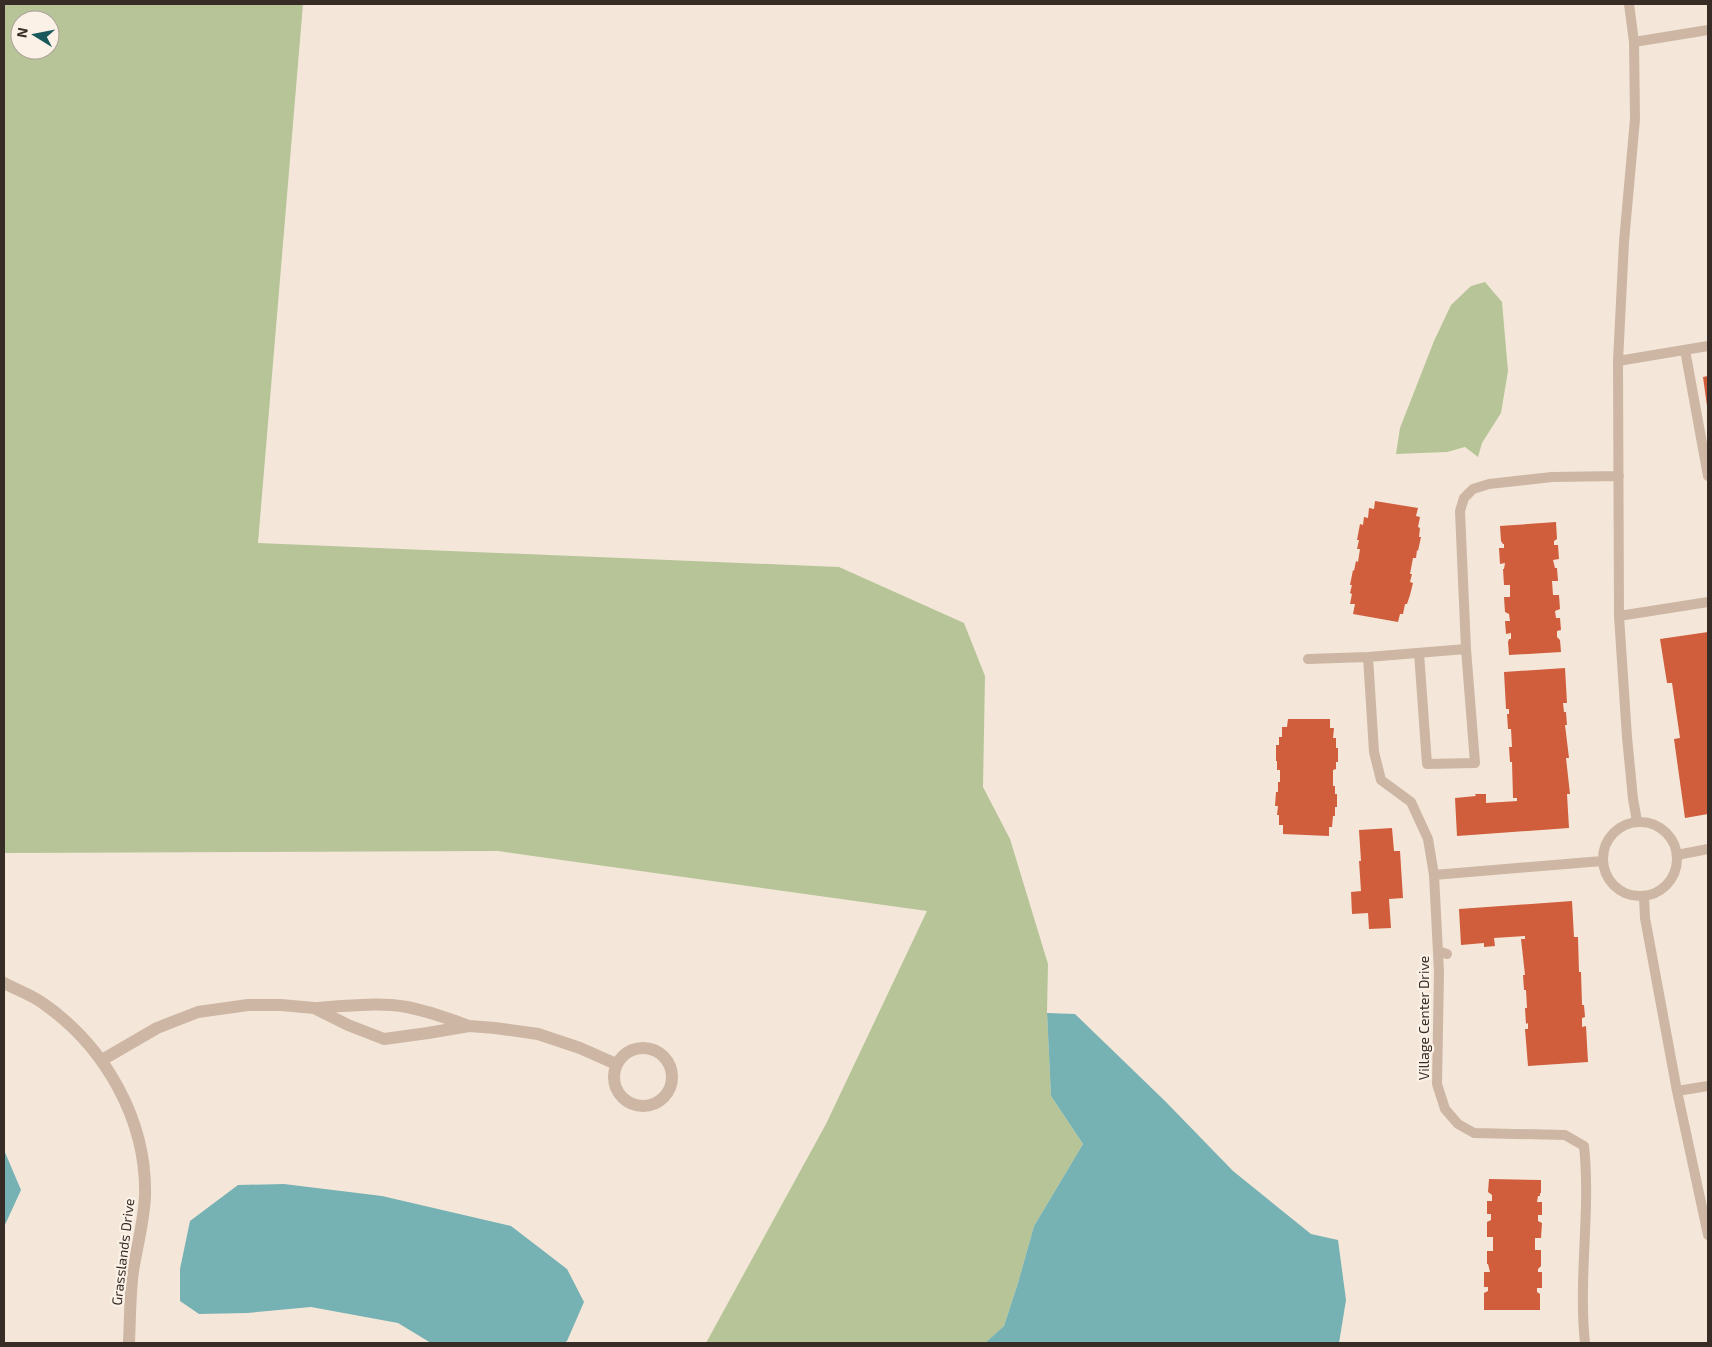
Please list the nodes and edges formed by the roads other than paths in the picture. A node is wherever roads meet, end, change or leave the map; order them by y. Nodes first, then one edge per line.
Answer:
1 (1629, 4) edge
2 (1708, 30) edge
3 (1634, 42) junction
4 (1708, 346) edge
5 (1685, 350) junction
6 (1618, 361) junction
7 (1619, 476) junction
8 (1708, 476) edge
9 (1708, 602) edge
10 (1619, 616) junction
11 (1466, 649) junction
12 (1419, 653) junction
13 (1368, 657) junction
14 (1308, 659) dead end
15 (1637, 821) junction
16 (1708, 849) edge
17 (1677, 855) junction
18 (1602, 861) junction
19 (1434, 875) junction
20 (1644, 896) junction
21 (4, 983) edge
22 (314, 1008) junction
23 (469, 1026) junction
24 (102, 1060) junction
25 (616, 1064) junction
26 (1708, 1086) edge
27 (1677, 1091) junction
28 (1708, 1234) edge
29 (129, 1343) edge
30 (1585, 1343) edge

1 - 3 lane
2 - 3 lane
3 - 6 lane
4 - 5 lane
5 - 6 lane
5 - 8 lane
6 - 7 lane
7 - 10 lane
7 - 11 lane
9 - 10 lane
10 - 15 lane
11 - 12 lane
11 - 12 lane
12 - 13 lane
13 - 14 lane
13 - 19 lane, Village Center Drive
15 - 17 lane
15 - 18 lane
16 - 17 lane
17 - 20 lane
18 - 19 lane
18 - 20 lane
19 - 30 lane, Village Center Drive
20 - 27 lane
21 - 24 street, Grasslands Drive
22 - 23 street
22 - 23 street
22 - 24 street
23 - 25 street
24 - 29 street, Grasslands Drive
25 - 25 street
26 - 27 lane
27 - 28 lane

